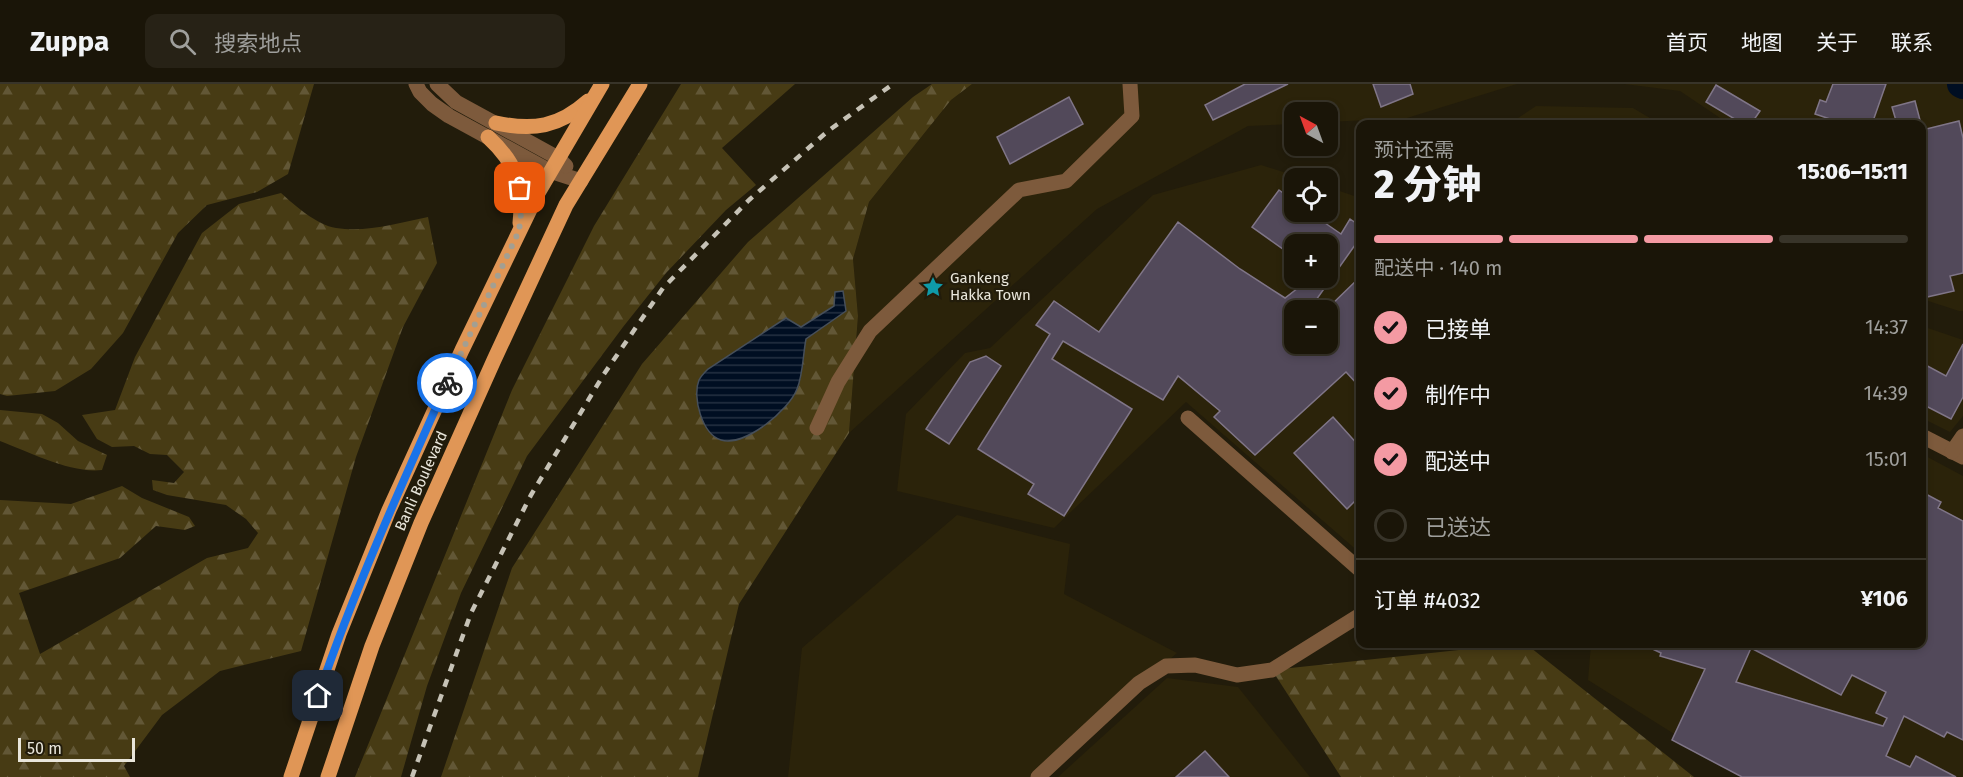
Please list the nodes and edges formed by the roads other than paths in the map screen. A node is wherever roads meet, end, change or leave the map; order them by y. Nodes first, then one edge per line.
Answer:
1 (416, 84) edge
2 (437, 84) edge
3 (640, 84) edge
4 (1130, 84) edge
5 (599, 88) edge
6 (496, 123) junction
7 (488, 137) junction
8 (554, 164) junction
9 (581, 181) junction
10 (519, 231) junction
11 (1188, 418) dead end
12 (817, 428) dead end
13 (1963, 436) edge
14 (1926, 438) edge
15 (1958, 454) edge
16 (1356, 566) edge
17 (1356, 618) edge
18 (291, 777) edge
19 (328, 777) edge
20 (1038, 777) edge

1 - 7 street
2 - 6 street
3 - 9 main road, Banli Boulevard
4 - 12 street
5 - 6 main road
5 - 8 main road, Banli Boulevard
6 - 8 street
7 - 8 street
7 - 10 main road
8 - 9 street
8 - 10 main road, Banli Boulevard
9 - 19 main road, Banli Boulevard
10 - 18 main road, Banli Boulevard
11 - 16 street
13 - 15 street
14 - 15 street
17 - 20 street

